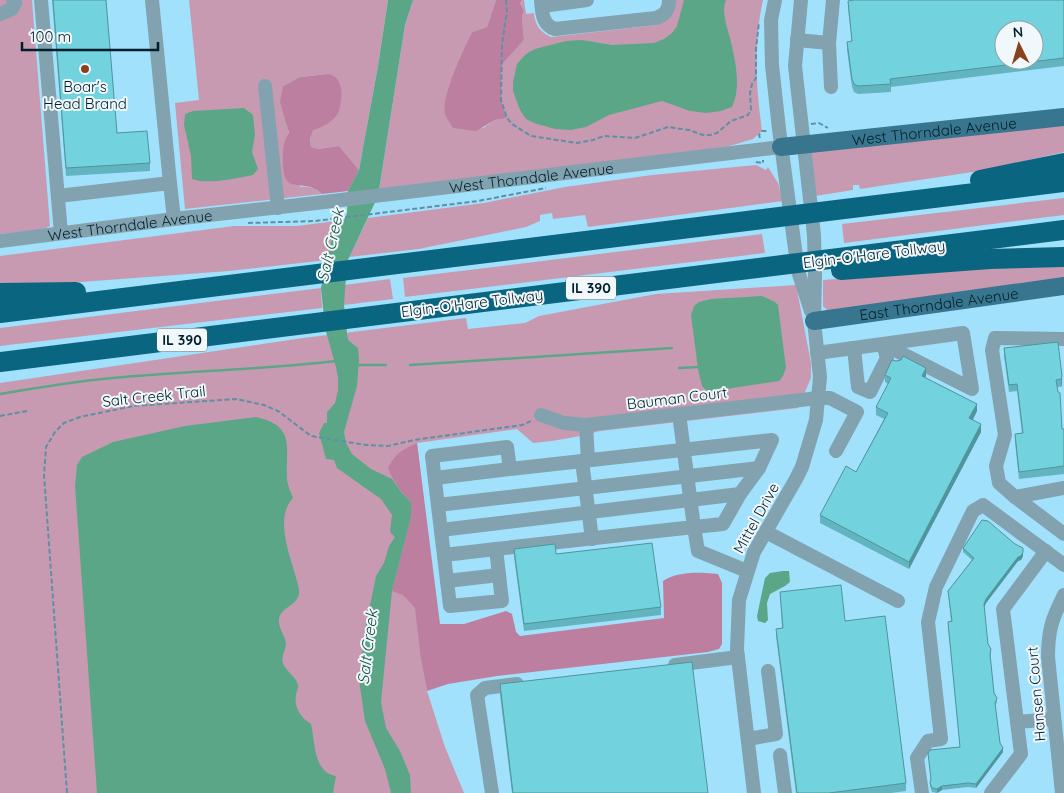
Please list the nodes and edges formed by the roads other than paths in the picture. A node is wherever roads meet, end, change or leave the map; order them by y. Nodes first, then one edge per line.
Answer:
1 (13, 0) edge
2 (41, 0) edge
3 (152, 0) edge
4 (587, 0) edge
5 (669, 0) edge
6 (775, 0) edge
7 (801, 0) edge
8 (833, 0) edge
9 (541, 3) edge
10 (0, 14) edge
11 (797, 40) junction
12 (829, 43) junction
13 (265, 86) dead end
14 (832, 88) dead end
15 (1064, 117) edge
16 (803, 144) junction
17 (782, 147) junction
18 (1064, 162) edge
19 (1064, 182) edge
20 (170, 183) junction
21 (58, 196) junction
22 (278, 208) junction
23 (852, 208) junction
24 (174, 219) junction
25 (1064, 230) edge
26 (61, 233) junction
27 (0, 241) edge
28 (1064, 257) edge
29 (850, 263) junction
30 (1064, 286) edge
31 (183, 290) junction
32 (0, 293) edge
33 (0, 313) edge
34 (814, 321) junction
35 (1064, 339) edge
36 (884, 344) junction
37 (854, 348) junction
38 (817, 353) junction
39 (62, 355) junction
40 (0, 362) edge
41 (0, 368) edge
42 (818, 398) junction
43 (679, 414) junction
44 (541, 415) dead end
45 (586, 426) junction
46 (685, 450) junction
47 (836, 451) dead end
48 (585, 461) junction
49 (759, 468) junction
50 (510, 469) junction
51 (688, 476) junction
52 (435, 478) junction
53 (585, 488) junction
54 (1064, 488) edge
55 (740, 494) junction
56 (1014, 497) junction
57 (691, 501) junction
58 (438, 505) junction
59 (588, 512) junction
60 (694, 527) junction
61 (441, 530) junction
62 (766, 532) junction
63 (1064, 534) edge
64 (592, 539) junction
65 (496, 549) junction
66 (1046, 552) junction
67 (444, 555) junction
68 (1064, 565) edge
69 (747, 571) junction
70 (499, 575) junction
71 (447, 581) junction
72 (1064, 595) edge
73 (898, 601) dead end
74 (738, 657) junction
75 (660, 667) edge
76 (768, 671) dead end
77 (534, 682) edge
78 (1054, 719) junction
79 (1017, 722) junction
80 (748, 739) junction
81 (780, 755) dead end
82 (492, 793) edge
83 (754, 793) edge
84 (785, 793) edge
85 (922, 793) edge
86 (991, 793) edge
87 (1062, 793) edge

1 - 10 street
2 - 21 street
3 - 20 street
4 - 9 street
5 - 9 street
6 - 17 street, Mittel Drive
7 - 11 street, Mittel Drive
8 - 12 street
11 - 12 street
11 - 16 street, Mittel Drive
12 - 14 street
13 - 22 street
15 - 16 main road, West Thorndale Avenue
16 - 17 main road, West Thorndale Avenue
16 - 34 street, Mittel Drive
17 - 22 street, West Thorndale Avenue
17 - 34 street, Mittel Drive
18 - 23 highway
19 - 23 highway
20 - 21 street
20 - 24 street
21 - 26 street
22 - 24 street, West Thorndale Avenue
23 - 31 highway
24 - 26 street, West Thorndale Avenue
25 - 29 highway, Elgin-O'Hare Tollway / IL 390
26 - 27 street, West Thorndale Avenue
28 - 29 highway
29 - 39 highway, Elgin-O'Hare Tollway / IL 390
30 - 34 main road, East Thorndale Avenue
31 - 32 highway
31 - 33 highway
34 - 38 street, Mittel Drive
35 - 56 street
36 - 36 street
36 - 37 street
36 - 37 street
37 - 38 street
38 - 42 street, Mittel Drive
39 - 40 highway, Elgin-O'Hare Tollway / IL 390
39 - 41 highway
42 - 43 street, Bauman Court
42 - 47 street
42 - 62 street, Mittel Drive
43 - 45 street, Bauman Court
43 - 46 street
44 - 45 street, Bauman Court
45 - 48 street
46 - 48 street
46 - 49 street
46 - 51 street
48 - 50 street
48 - 53 street
49 - 51 street
49 - 55 street
50 - 52 street
50 - 52 street
51 - 53 street
51 - 57 street
52 - 58 street
53 - 58 street
53 - 59 street
54 - 56 street
55 - 57 street
55 - 60 street
56 - 63 street
57 - 59 street
57 - 60 street
58 - 61 street
59 - 61 street
59 - 64 street
60 - 64 street
60 - 69 street
61 - 67 street
62 - 69 street, Mittel Drive
62 - 73 street
64 - 65 street
65 - 67 street
65 - 70 street
66 - 68 street
66 - 79 street
66 - 85 street
67 - 71 street
69 - 74 street, Mittel Drive
70 - 71 street
70 - 71 street
72 - 78 street, Hansen Court
74 - 75 street
74 - 80 street, Mittel Drive
76 - 80 street
77 - 82 street
78 - 79 street
78 - 87 street, Hansen Court
79 - 86 street
80 - 83 street, Mittel Drive
81 - 84 street

